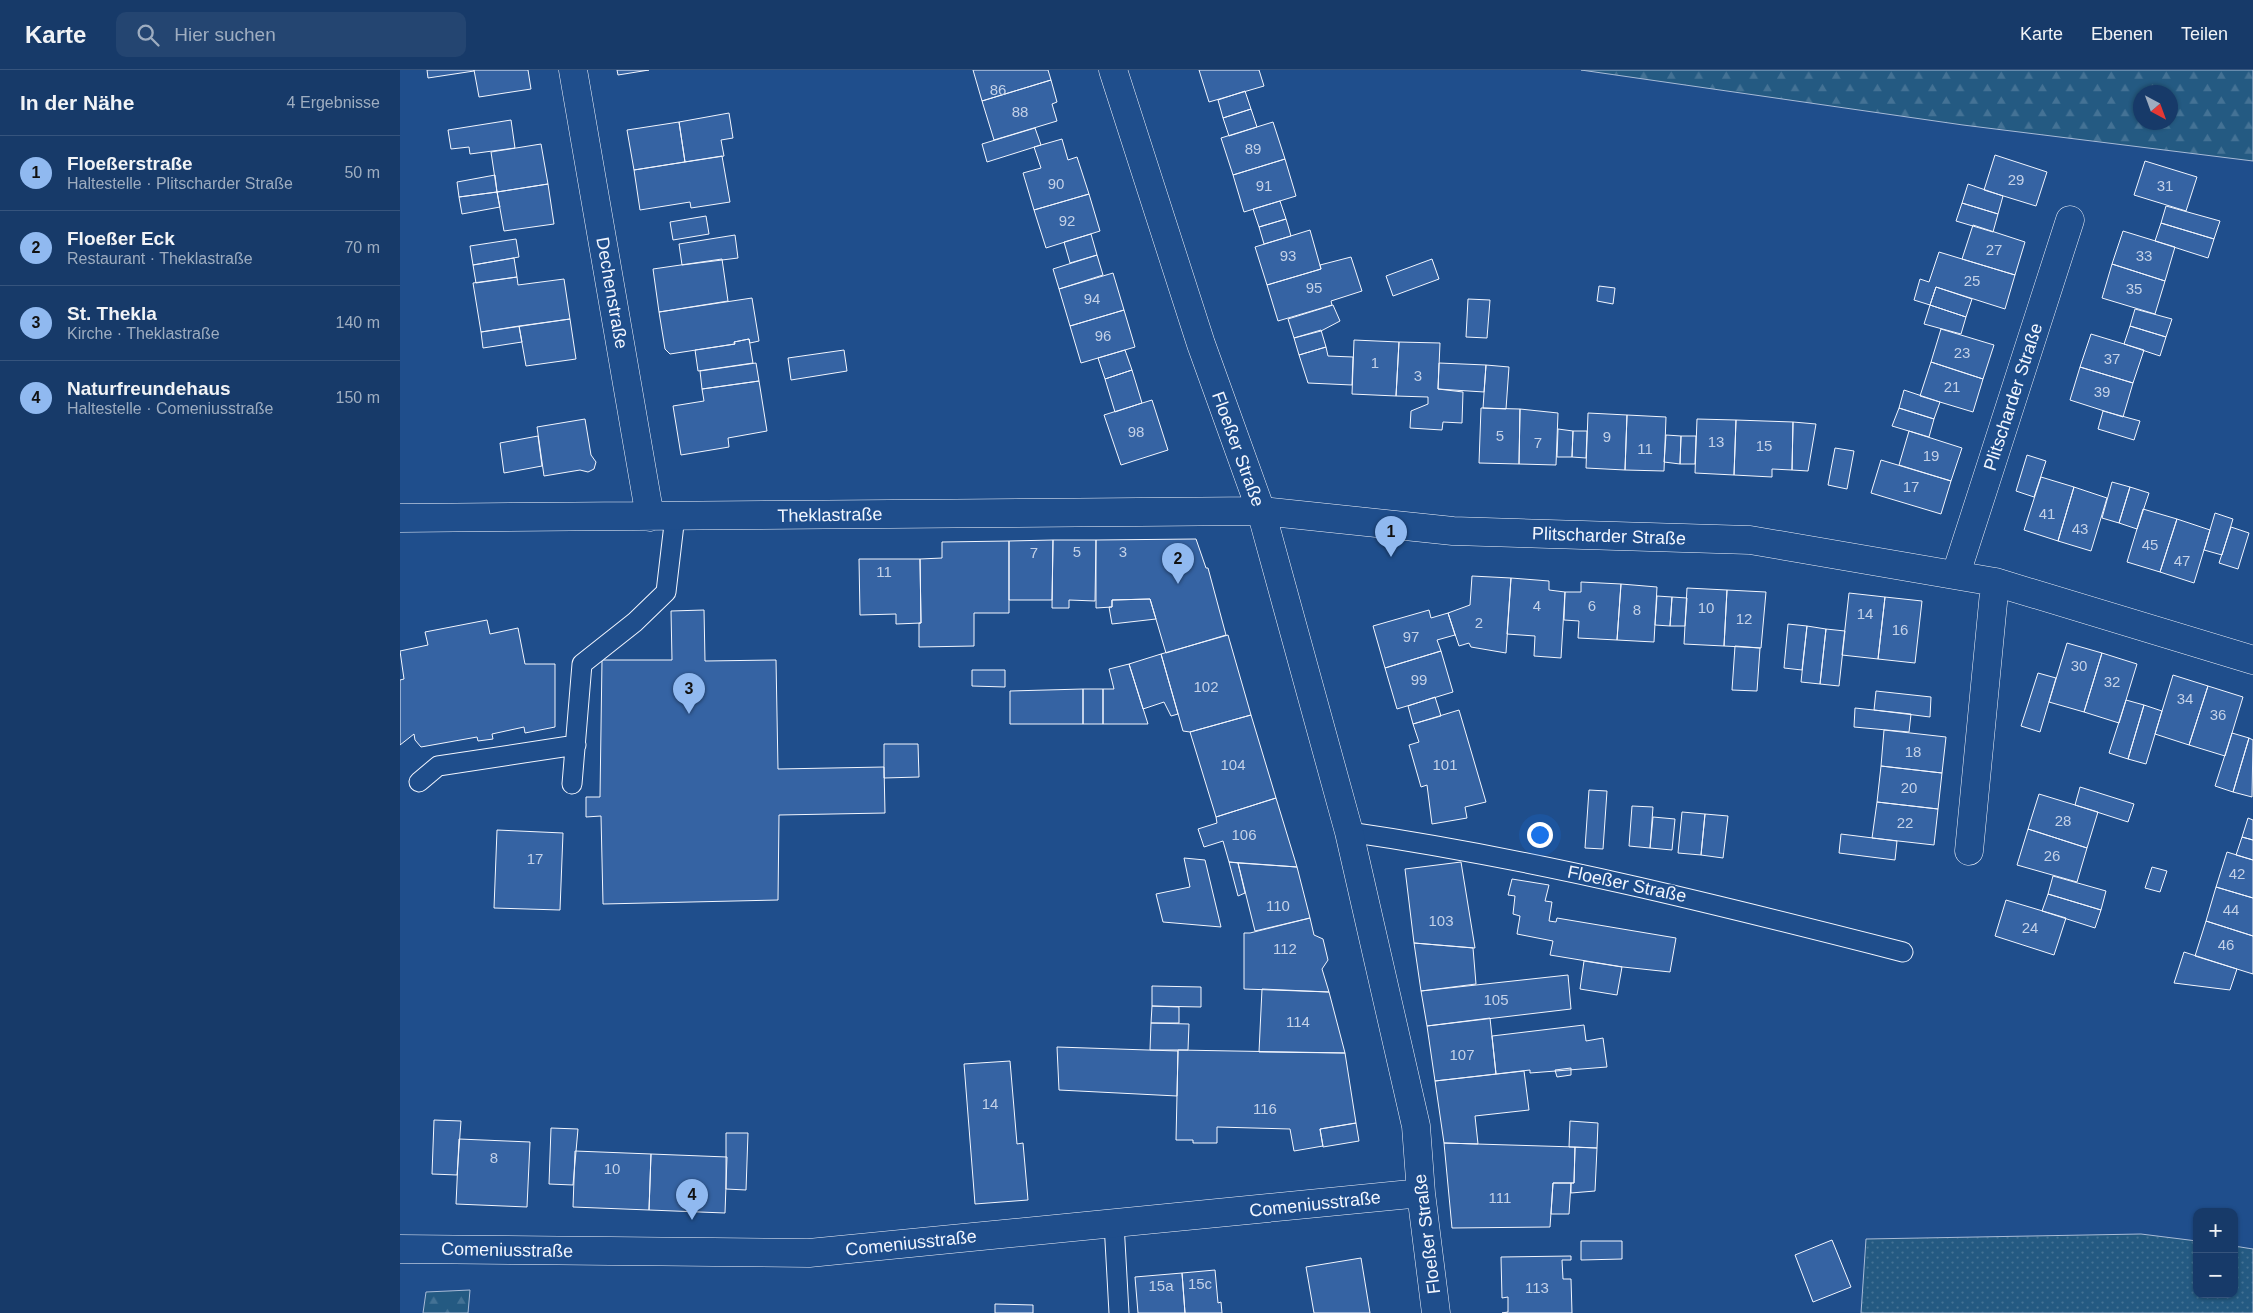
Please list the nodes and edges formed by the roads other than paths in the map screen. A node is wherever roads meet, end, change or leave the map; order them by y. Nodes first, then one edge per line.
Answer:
1 (572, 70) edge
2 (1113, 70) edge
3 (2070, 220) dead end
4 (1260, 511) junction
5 (663, 516) junction
6 (400, 518) edge
7 (1956, 574) junction
8 (1995, 582) junction
9 (2253, 660) edge
10 (576, 745) junction
11 (419, 782) dead end
12 (572, 784) dead end
13 (1349, 832) junction
14 (1969, 851) dead end
15 (1903, 952) dead end
16 (1421, 1194) junction
17 (1114, 1223) junction
18 (400, 1249) edge
19 (1119, 1313) edge
20 (1436, 1313) edge

1 - 5 street, Dechenstraße
2 - 4 street, Floeßer Straße
3 - 7 street, Plitscharder Straße
4 - 5 street, Theklastraße
4 - 7 street, Plitscharder Straße
4 - 13 street, Floeßer Straße
5 - 6 street, Theklastraße
5 - 10 lane
7 - 8 street, Plitscharder Straße
8 - 9 street, Plitscharder Straße
8 - 14 street
10 - 11 lane
10 - 12 lane
13 - 15 lane, Floeßer Straße
13 - 16 street, Floeßer Straße
16 - 17 street, Comeniusstraße
16 - 20 street, Floeßer Straße
17 - 18 street, Comeniusstraße
17 - 19 lane

